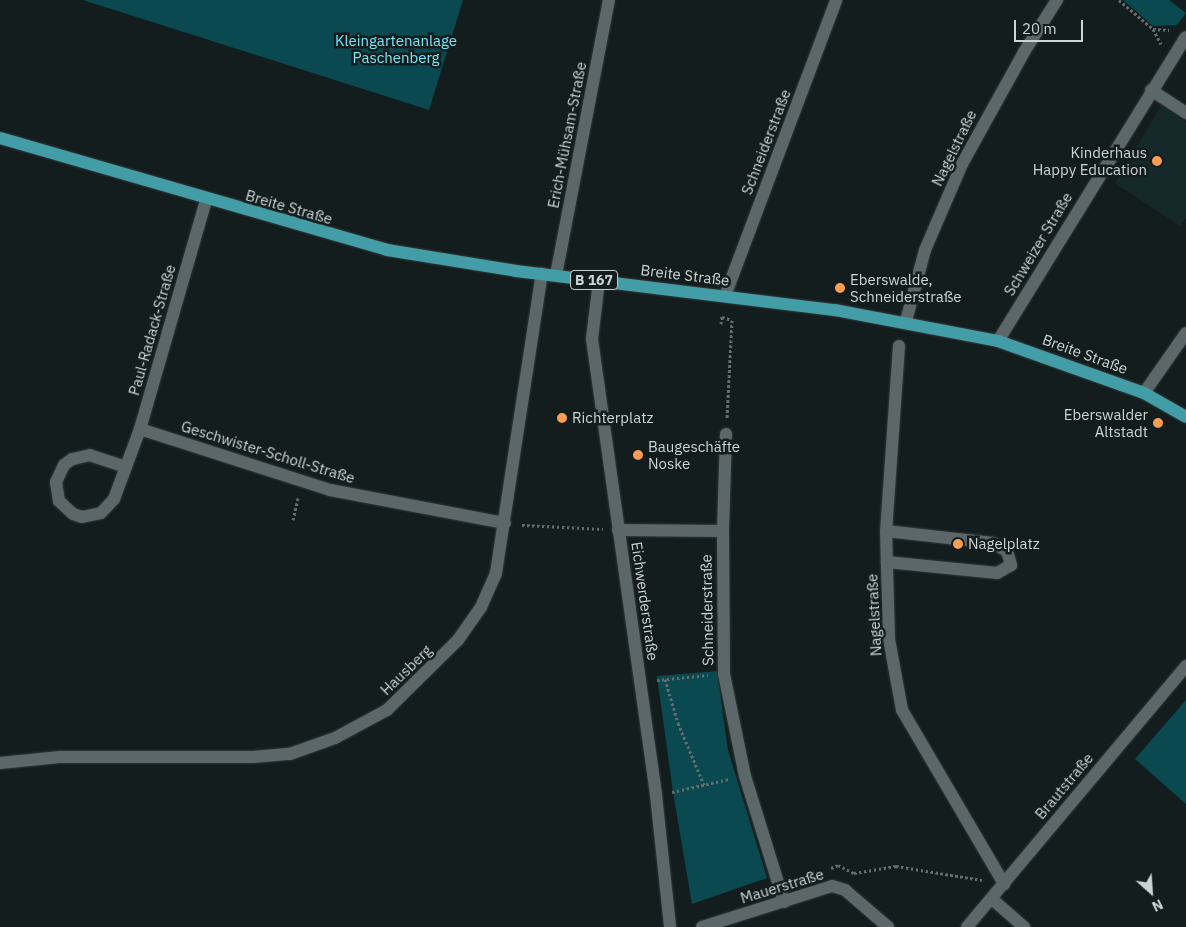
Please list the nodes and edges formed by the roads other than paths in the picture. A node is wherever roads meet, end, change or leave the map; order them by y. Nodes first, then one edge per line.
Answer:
1 (609, 0) edge
2 (836, 0) edge
3 (1056, 0) edge
4 (1186, 37) edge
5 (1151, 90) junction
6 (1186, 113) edge
7 (0, 138) edge
8 (206, 200) junction
9 (542, 274) junction
10 (556, 275) junction
11 (599, 281) junction
12 (725, 296) junction
13 (906, 322) junction
14 (1186, 333) edge
15 (998, 341) junction
16 (900, 346) dead end
17 (1144, 392) junction
18 (1186, 417) edge
19 (140, 429) junction
20 (726, 434) road end
21 (126, 467) junction
22 (506, 523) junction
23 (618, 530) junction
24 (722, 531) junction
25 (886, 531) junction
26 (887, 562) junction
27 (1186, 666) edge
28 (0, 763) edge
29 (1004, 884) junction
30 (992, 898) junction
31 (784, 902) junction
32 (670, 927) edge
33 (702, 927) edge
34 (888, 927) edge
35 (967, 927) edge
36 (1024, 927) edge

1 - 10 street, Erich-Mühsam-Straße
2 - 12 street, Schneiderstraße
3 - 13 street, Nagelstraße
4 - 5 street, Schweizer Straße
5 - 6 street
5 - 15 street, Schweizer Straße
7 - 8 main road, Breite Straße / B 167
8 - 9 main road, Breite Straße / B 167
8 - 19 street, Paul-Radack-Straße
9 - 10 main road, Breite Straße / B 167
9 - 22 street, Hausberg
10 - 11 main road, Breite Straße / B 167
11 - 12 main road, Breite Straße / B 167
11 - 23 street, Eichwerderstraße
12 - 13 main road, Breite Straße / B 167
13 - 15 main road, Breite Straße / B 167
14 - 17 street
15 - 17 main road, Breite Straße / B 167
16 - 25 street, Nagelstraße
17 - 18 main road, Breite Straße / B 167
19 - 21 street, Paul-Radack-Straße
19 - 22 street, Geschwister-Scholl-Straße
20 - 24 street, Schneiderstraße
21 - 21 street, Paul-Radack-Straße
22 - 28 street, Hausberg
23 - 24 street
23 - 32 street, Eichwerderstraße
24 - 31 street, Schneiderstraße
25 - 26 street, Nagelstraße
25 - 26 street
26 - 29 street, Nagelstraße
27 - 29 street, Brautstraße
29 - 30 street, Brautstraße
30 - 35 street, Brautstraße
30 - 36 street
31 - 33 street, Mauerstraße
31 - 34 street, Mauerstraße

